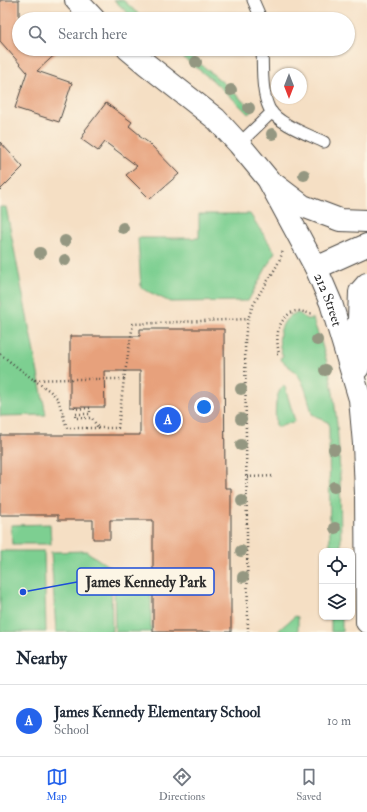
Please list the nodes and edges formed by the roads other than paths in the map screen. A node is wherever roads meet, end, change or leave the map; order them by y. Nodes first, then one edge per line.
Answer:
1 (76, 0) edge
2 (252, 0) edge
3 (87, 12) edge
4 (258, 12) edge
5 (136, 56) edge
6 (262, 56) edge
7 (272, 112) junction
8 (324, 142) dead end
9 (238, 144) junction
10 (268, 179) junction
11 (367, 221) edge
12 (367, 245) edge
13 (316, 268) junction
14 (367, 284) edge
15 (360, 400) junction
16 (367, 622) edge

1 - 3 street
2 - 4 lane
5 - 9 street, 212 Street
6 - 7 lane
7 - 8 lane
7 - 9 lane
9 - 10 street, 212 Street
10 - 11 street
10 - 13 street, 212 Street
12 - 13 street
13 - 15 street, 212 Street
14 - 15 street
15 - 16 street, 212 Street

